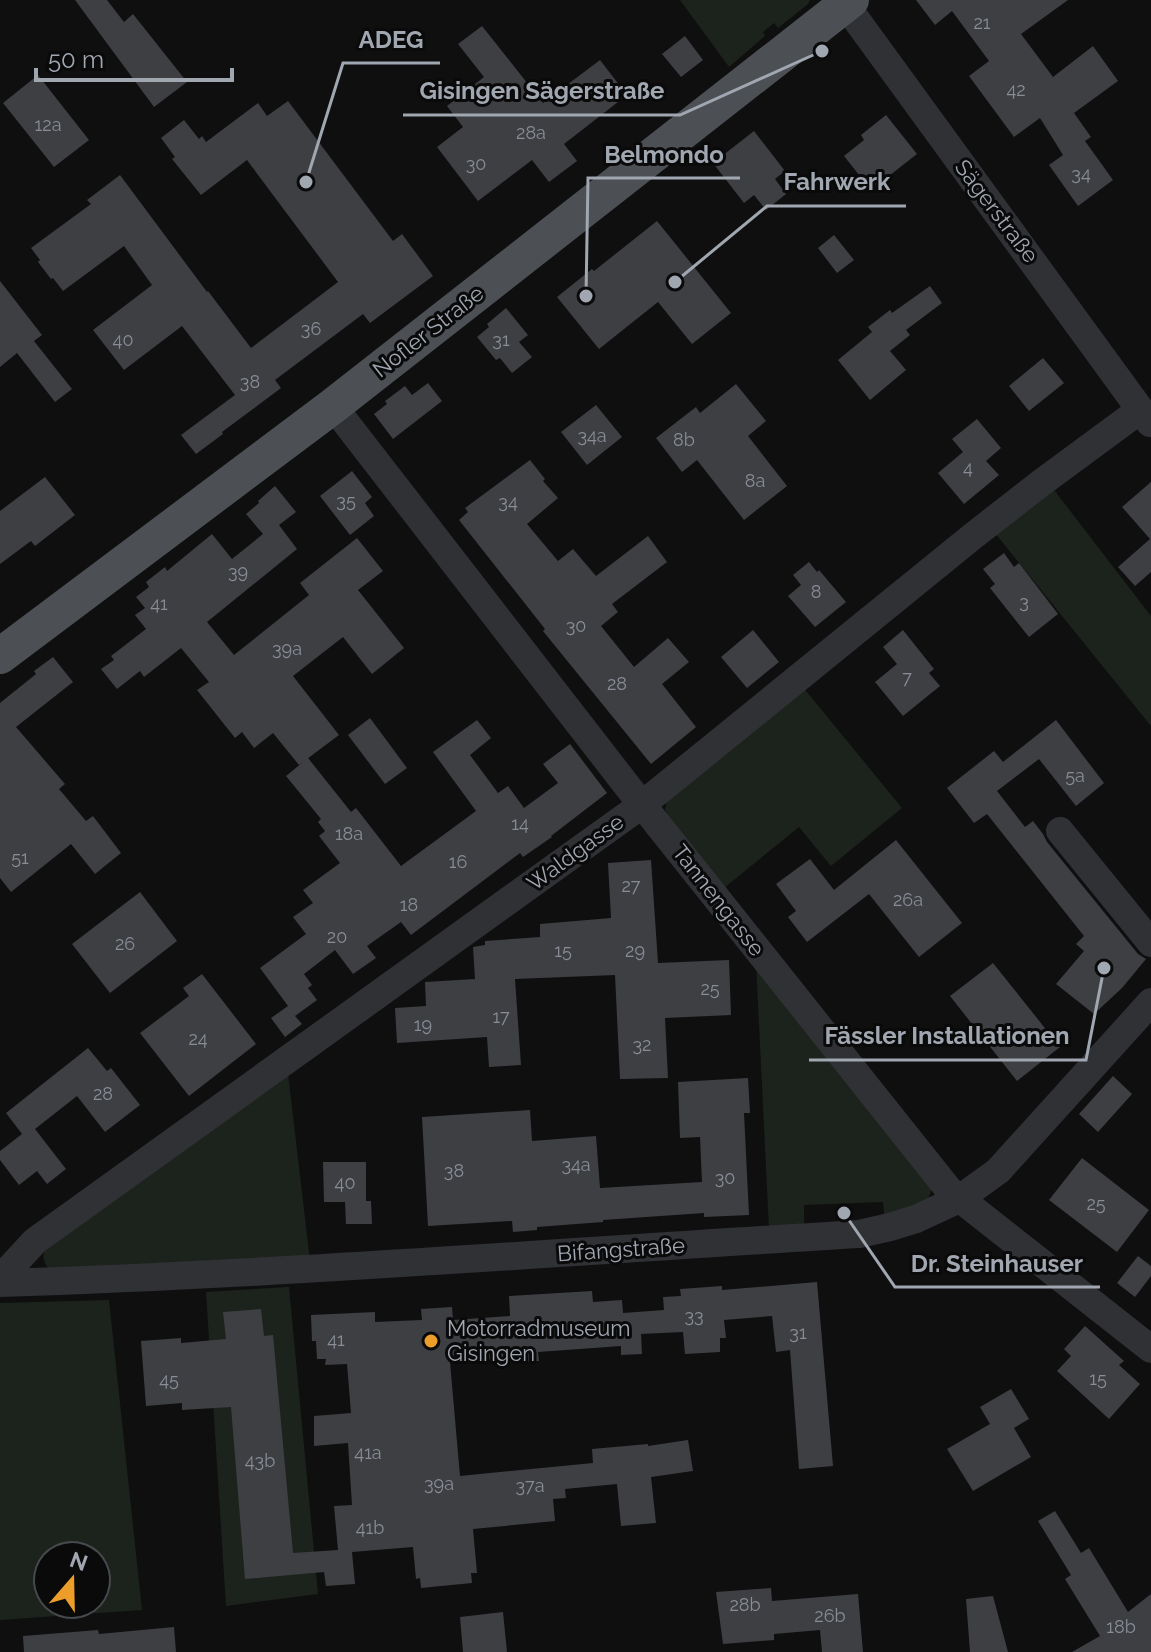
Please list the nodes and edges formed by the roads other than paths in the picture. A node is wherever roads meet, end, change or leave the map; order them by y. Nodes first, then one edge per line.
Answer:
1 (846, 1) edge
2 (333, 406) junction
3 (1146, 416) edge
4 (0, 656) edge
5 (643, 804) junction
6 (1060, 831) dead end
7 (1151, 943) edge
8 (1151, 1002) edge
9 (959, 1199) junction
10 (0, 1281) edge
11 (1151, 1349) edge

1 - 2 main road, Nofler Straße
1 - 3 street, Sägerstraße
2 - 4 main road, Nofler Straße
2 - 5 street, Tannengasse
3 - 5 street, Waldgasse
5 - 9 street, Tannengasse
5 - 10 street, Waldgasse
6 - 7 street
8 - 9 street, Bifangstraße
9 - 10 street, Bifangstraße
9 - 11 street, Tannengasse

